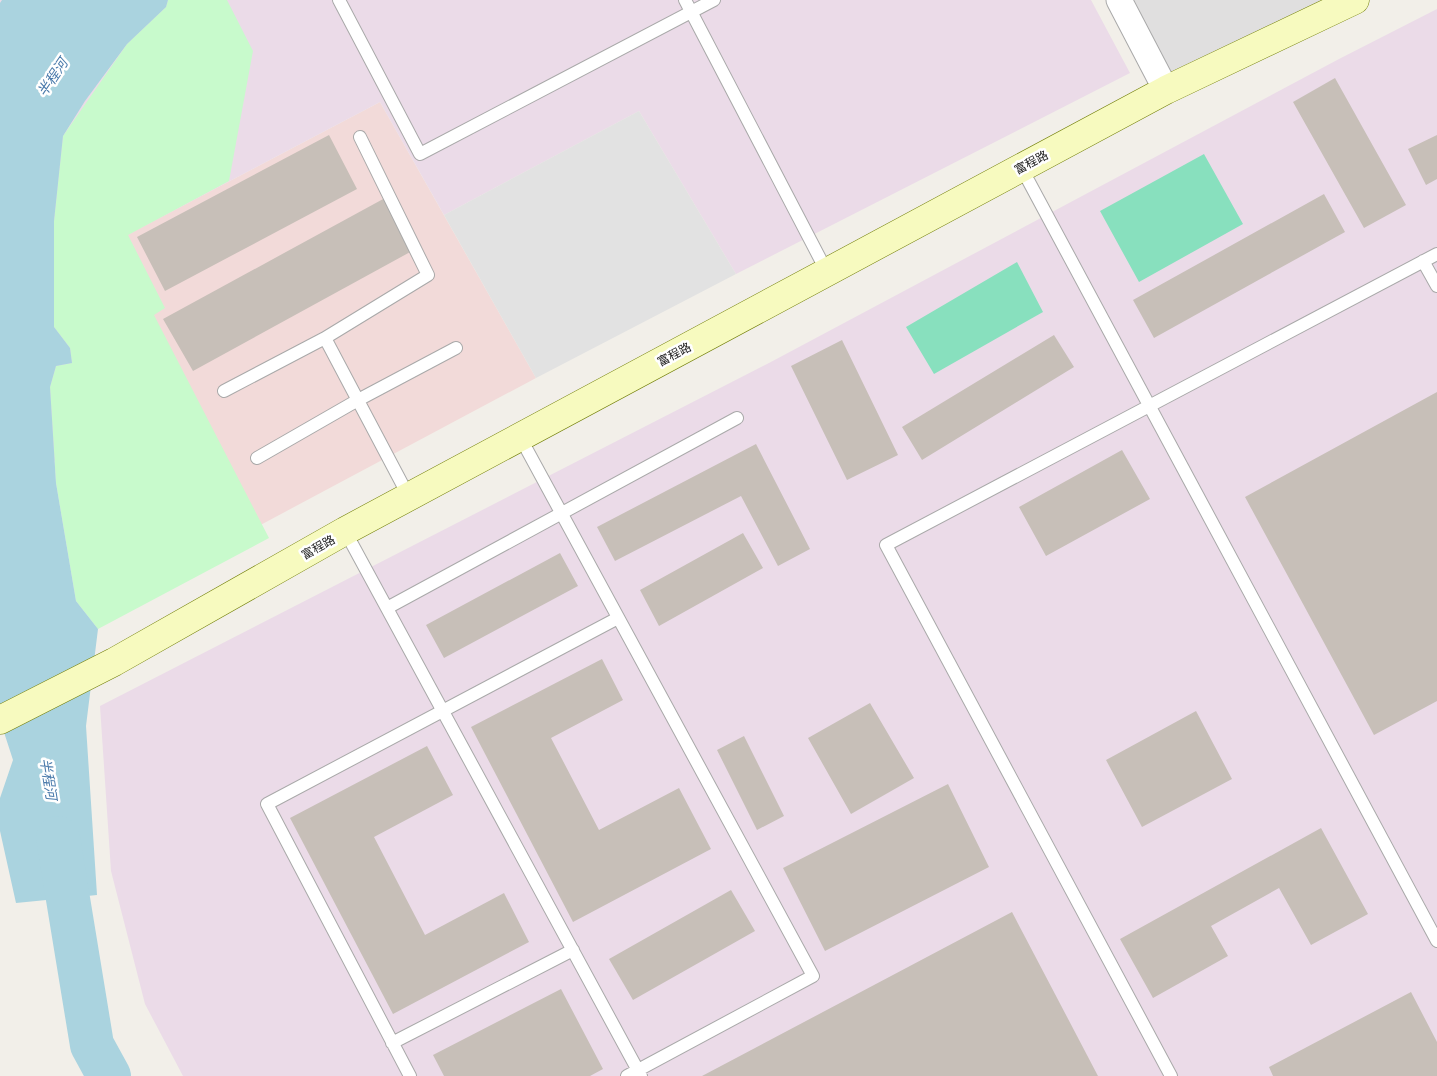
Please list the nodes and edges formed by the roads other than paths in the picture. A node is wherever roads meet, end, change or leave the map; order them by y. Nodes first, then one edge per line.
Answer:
1 (339, 0) edge
2 (685, 0) edge
3 (714, 0) edge
4 (1119, 0) edge
5 (1355, 0) edge
6 (691, 12) junction
7 (1166, 90) junction
8 (360, 137) dead end
9 (1021, 168) junction
10 (1437, 254) edge
11 (1423, 261) junction
12 (827, 272) junction
13 (1437, 286) edge
14 (325, 338) junction
15 (456, 348) dead end
16 (224, 391) dead end
17 (358, 400) junction
18 (1149, 406) junction
19 (737, 418) dead end
20 (520, 437) junction
21 (257, 458) dead end
22 (409, 497) junction
23 (562, 514) junction
24 (345, 531) junction
25 (387, 608) junction
26 (618, 618) junction
27 (443, 711) junction
28 (0, 720) edge
29 (1437, 942) edge
30 (573, 950) junction
31 (392, 1043) junction
32 (635, 1074) edge
33 (410, 1076) edge
34 (1171, 1076) edge

1 - 6 lane
2 - 6 lane
3 - 6 lane
4 - 7 street
5 - 7 main road, 富程路
6 - 12 lane
7 - 9 main road, 富程路
8 - 14 lane
9 - 12 main road, 富程路
9 - 18 lane
10 - 11 lane
11 - 13 lane
11 - 18 lane
12 - 20 main road, 富程路
14 - 16 lane
14 - 17 lane
15 - 17 lane
17 - 21 lane
17 - 22 lane
18 - 29 lane
18 - 34 lane
19 - 23 lane
20 - 22 main road, 富程路
20 - 23 lane
22 - 24 main road, 富程路
23 - 25 lane
23 - 26 lane
24 - 25 lane
24 - 28 main road, 富程路
25 - 27 lane
26 - 27 lane
26 - 32 lane
27 - 30 lane
27 - 31 lane
30 - 31 lane
30 - 32 lane
31 - 33 lane

